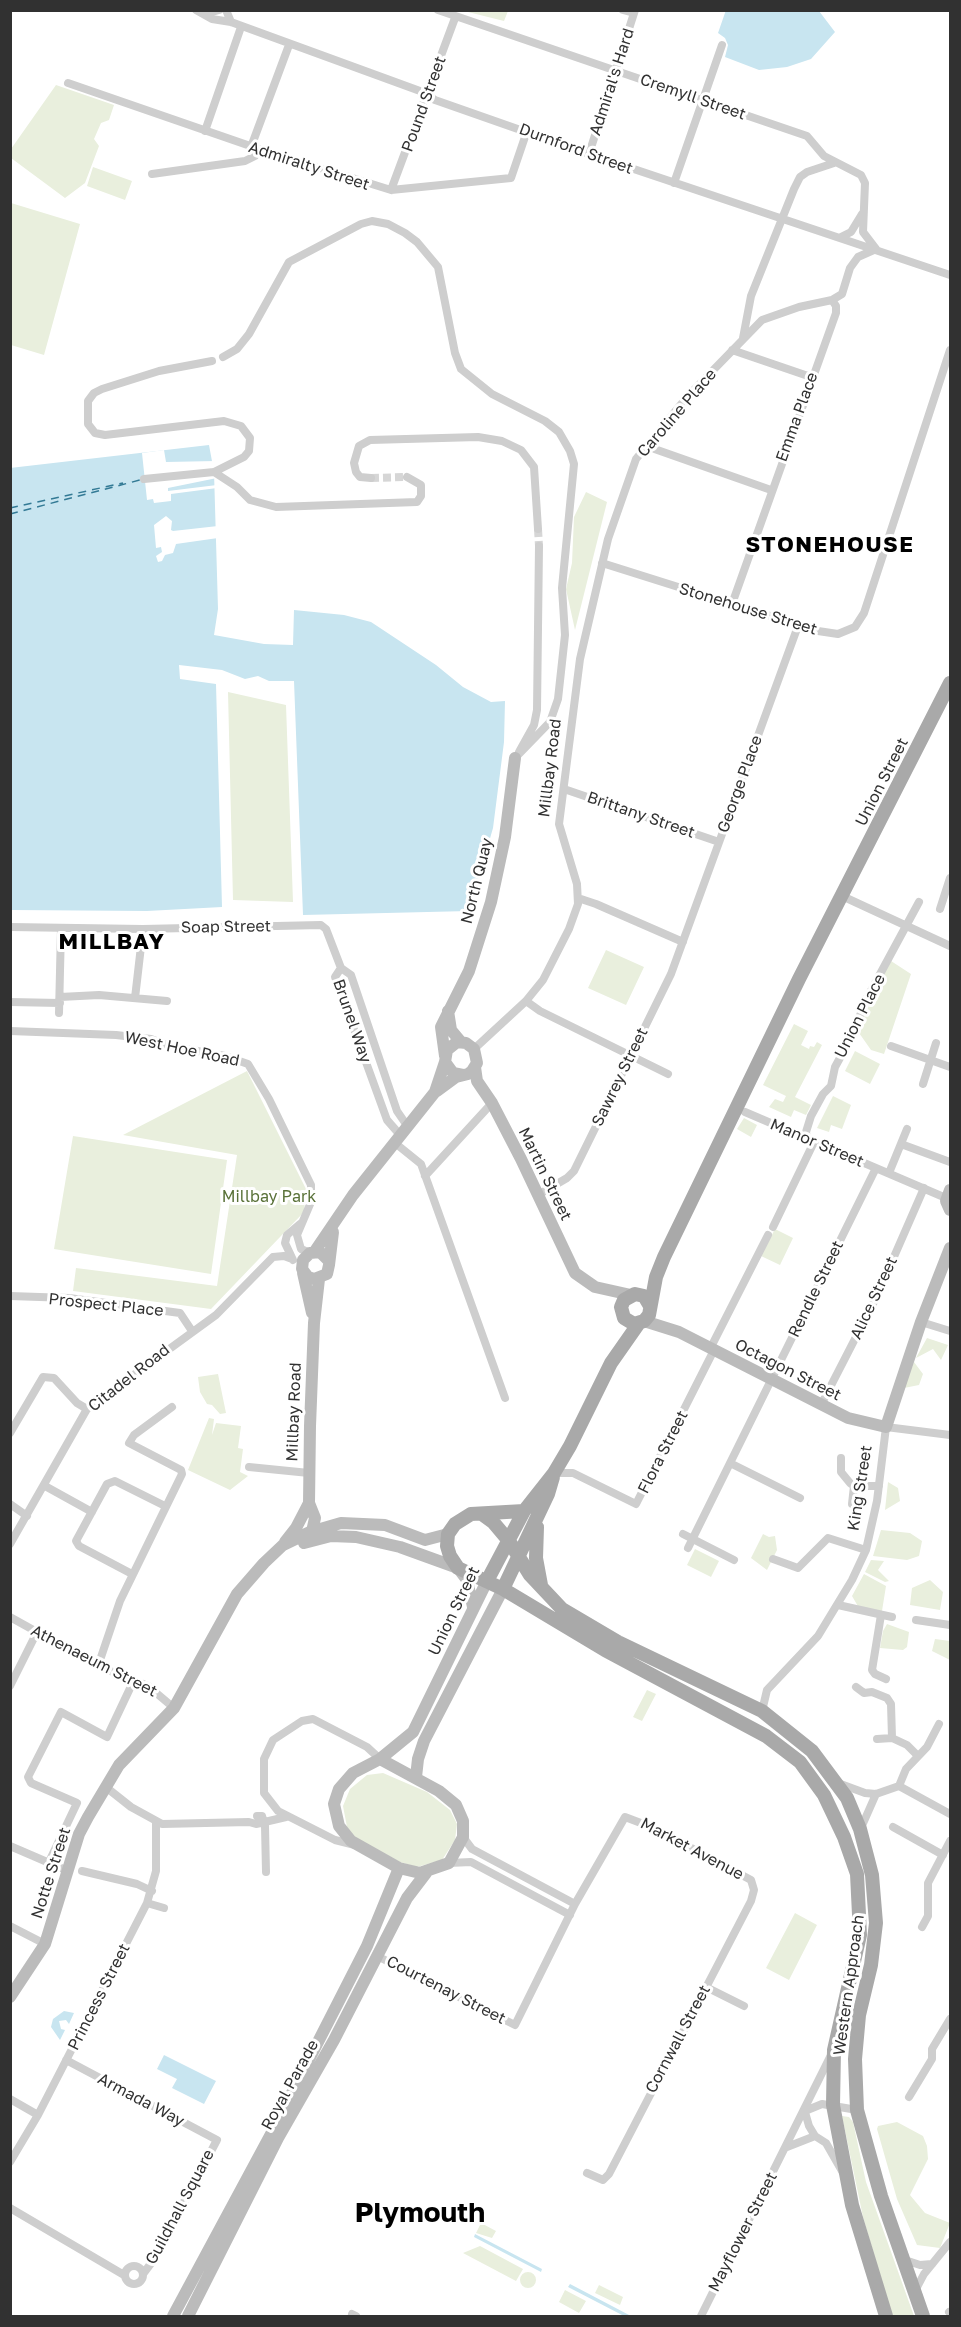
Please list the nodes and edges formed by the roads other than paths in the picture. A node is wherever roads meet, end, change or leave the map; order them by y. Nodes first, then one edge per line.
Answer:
1 (196, 10) edge
2 (219, 10) edge
3 (226, 10) edge
4 (438, 10) edge
5 (623, 10) edge
6 (635, 12) edge
7 (205, 14) junction
8 (455, 18) junction
9 (231, 22) junction
10 (241, 27) junction
11 (289, 45) junction
12 (722, 45) dead end
13 (618, 70) junction
14 (68, 83) dead end
15 (428, 95) junction
16 (702, 100) junction
17 (205, 131) junction
18 (527, 131) junction
19 (255, 148) junction
20 (589, 154) junction
21 (834, 163) junction
22 (152, 174) dead end
23 (674, 183) junction
24 (391, 190) junction
25 (862, 214) junction
26 (782, 219) junction
27 (864, 232) junction
28 (841, 237) junction
29 (861, 244) junction
30 (876, 249) junction
31 (858, 257) junction
32 (951, 275) edge
33 (832, 300) junction
34 (747, 312) junction
35 (762, 320) junction
36 (742, 338) junction
37 (732, 350) junction
38 (951, 350) edge
39 (223, 357) dead end
40 (212, 361) dead end
41 (811, 377) junction
42 (646, 446) junction
43 (214, 472) junction
44 (407, 477) dead end
45 (371, 478) dead end
46 (144, 479) dead end
47 (771, 490) junction
48 (538, 529) tunnel mouth
49 (539, 546) tunnel mouth
50 (602, 563) junction
51 (732, 604) junction
52 (798, 626) junction
53 (951, 683) edge
54 (515, 758) junction
55 (564, 789) junction
56 (719, 842) junction
57 (951, 878) edge
58 (842, 896) junction
59 (578, 898) junction
60 (919, 902) dead end
61 (940, 909) dead end
62 (907, 926) junction
63 (10, 927) edge
64 (61, 929) junction
65 (143, 929) junction
66 (683, 942) junction
67 (951, 946) edge
68 (341, 968) junction
69 (135, 998) junction
70 (60, 1000) junction
71 (167, 1001) dead end
72 (526, 1001) junction
73 (10, 1002) edge
74 (449, 1007) junction
75 (59, 1013) dead end
76 (10, 1031) edge
77 (461, 1042) junction
78 (936, 1042) dead end
79 (891, 1046) dead end
80 (474, 1049) junction
81 (631, 1055) junction
82 (445, 1059) junction
83 (931, 1060) junction
84 (475, 1067) junction
85 (951, 1067) edge
86 (668, 1074) dead end
87 (463, 1075) junction
88 (923, 1084) dead end
89 (435, 1092) junction
90 (492, 1103) junction
91 (745, 1112) dead end
92 (907, 1128) dead end
93 (402, 1135) junction
94 (811, 1140) junction
95 (901, 1144) junction
96 (951, 1162) edge
97 (876, 1168) junction
98 (889, 1173) junction
99 (425, 1176) junction
100 (924, 1188) junction
101 (949, 1194) edge
102 (538, 1195) junction
103 (951, 1210) edge
104 (301, 1223) junction
105 (334, 1225) junction
106 (773, 1227) dead end
107 (768, 1235) dead end
108 (951, 1248) edge
109 (313, 1252) junction
110 (292, 1259) junction
111 (328, 1261) junction
112 (661, 1262) junction
113 (303, 1271) junction
114 (319, 1279) junction
115 (595, 1287) junction
116 (633, 1295) junction
117 (10, 1296) edge
118 (623, 1315) junction
119 (646, 1315) junction
120 (921, 1322) junction
121 (314, 1323) junction
122 (192, 1331) junction
123 (951, 1331) edge
124 (712, 1350) junction
125 (611, 1363) junction
126 (772, 1379) junction
127 (505, 1398) dead end
128 (821, 1405) junction
129 (172, 1407) dead end
130 (87, 1409) junction
131 (886, 1427) junction
132 (10, 1433) edge
133 (951, 1435) edge
134 (841, 1458) dead end
135 (730, 1463) junction
136 (249, 1467) dead end
137 (309, 1473) junction
138 (554, 1473) junction
139 (45, 1486) junction
140 (854, 1486) junction
141 (879, 1486) junction
142 (800, 1498) dead end
143 (309, 1503) junction
144 (10, 1504) edge
145 (852, 1504) dead end
146 (165, 1506) junction
147 (524, 1511) junction
148 (540, 1511) junction
149 (92, 1512) junction
150 (482, 1514) junction
151 (27, 1516) junction
152 (315, 1518) junction
153 (328, 1526) junction
154 (448, 1534) junction
155 (683, 1534) dead end
156 (311, 1536) junction
157 (509, 1541) junction
158 (10, 1544) edge
159 (690, 1544) junction
160 (283, 1545) junction
161 (866, 1550) junction
162 (270, 1557) junction
163 (519, 1557) junction
164 (773, 1559) dead end
165 (734, 1560) dead end
166 (458, 1568) junction
167 (132, 1574) junction
168 (487, 1581) junction
169 (502, 1589) junction
170 (542, 1589) junction
171 (837, 1605) junction
172 (473, 1607) junction
173 (881, 1616) junction
174 (10, 1617) edge
175 (892, 1617) dead end
176 (916, 1620) dead end
177 (951, 1625) edge
178 (37, 1632) junction
179 (98, 1666) junction
180 (886, 1679) dead end
181 (133, 1682) junction
182 (10, 1686) edge
183 (856, 1687) dead end
184 (174, 1708) junction
185 (762, 1711) junction
186 (939, 1724) dead end
187 (892, 1737) junction
188 (877, 1739) dead end
189 (918, 1756) junction
190 (380, 1759) junction
191 (416, 1777) junction
192 (838, 1783) junction
193 (899, 1786) junction
194 (107, 1788) junction
195 (876, 1794) junction
196 (269, 1801) junction
197 (951, 1814) edge
198 (257, 1816) junction
199 (286, 1817) junction
200 (156, 1822) junction
201 (249, 1822) junction
202 (264, 1824) junction
203 (893, 1827) dead end
204 (860, 1829) junction
205 (463, 1838) junction
206 (951, 1841) edge
207 (10, 1846) edge
208 (361, 1847) junction
209 (943, 1855) junction
210 (449, 1863) junction
211 (48, 1864) junction
212 (399, 1868) junction
213 (68, 1871) junction
214 (82, 1871) dead end
215 (266, 1872) dead end
216 (426, 1873) junction
217 (751, 1880) joint
218 (152, 1891) junction
219 (147, 1903) junction
220 (575, 1904) junction
221 (164, 1908) dead end
222 (570, 1915) junction
223 (10, 1926) edge
224 (922, 1927) dead end
225 (45, 1944) junction
226 (377, 1956) junction
227 (706, 1987) junction
228 (10, 1997) edge
229 (744, 2006) dead end
230 (951, 2019) edge
231 (834, 2050) junction
232 (66, 2060) junction
233 (909, 2097) dead end
234 (10, 2099) edge
235 (833, 2105) junction
236 (857, 2110) junction
237 (805, 2111) junction
238 (38, 2115) junction
239 (815, 2136) junction
240 (216, 2140) joint
241 (786, 2148) junction
242 (10, 2162) edge
243 (587, 2173) dead end
244 (846, 2178) junction
245 (10, 2208) edge
246 (951, 2242) edge
247 (905, 2260) junction
248 (932, 2264) junction
249 (143, 2274) junction
250 (124, 2276) junction
251 (915, 2291) junction
252 (173, 2316) edge
253 (188, 2316) edge
254 (701, 2316) edge
255 (886, 2316) edge
256 (923, 2316) edge

1 - 7 street, Durnford Street
2 - 7 street
3 - 9 street
4 - 8 street, Cremyll Street
5 - 6 street
6 - 13 street, Admiral's Hard
7 - 9 street, Durnford Street
8 - 13 street, Cremyll Street
8 - 15 street, Pound Street
9 - 10 street, Durnford Street
10 - 11 street, Durnford Street
10 - 17 street
11 - 15 street, Durnford Street
11 - 19 street
12 - 16 street
13 - 16 street, Cremyll Street
13 - 20 street, Admiral's Hard
14 - 17 street, Admiralty Street
15 - 18 street, Durnford Street
15 - 24 street, Pound Street
16 - 21 street, Cremyll Street
16 - 23 street
17 - 19 street, Admiralty Street
18 - 20 street, Durnford Street
18 - 24 street, Admiralty Street
19 - 22 street
19 - 24 street, Admiralty Street
20 - 23 street, Durnford Street
21 - 25 street, Cremyll Street
21 - 26 street
23 - 26 street, Durnford Street
25 - 27 street, Cremyll Street
25 - 28 street
26 - 28 street, Durnford Street
26 - 34 street
27 - 29 street, Emma Place
27 - 30 street, Cremyll Street
28 - 29 street, Durnford Street
29 - 30 street, Durnford Street
29 - 31 street, Emma Place
30 - 31 street
30 - 32 street, Durnford Street
31 - 33 street, Emma Place
33 - 35 street
33 - 41 street, Emma Place
34 - 35 street
34 - 36 street
35 - 36 street, Caroline Place
36 - 37 street, Caroline Place
37 - 41 street
37 - 42 street, Caroline Place
38 - 52 street, Stonehouse Street
39 - 54 street
40 - 43 street
41 - 47 street, Emma Place
42 - 47 street
42 - 50 street, Caroline Place
43 - 44 street
43 - 46 street
45 - 48 street
47 - 51 street, Emma Place
49 - 54 street
50 - 51 street, Stonehouse Street
50 - 55 street, Millbay Road
51 - 52 street, Stonehouse Street
52 - 56 street, George Place
53 - 58 main road, Union Street
54 - 74 street, North Quay
55 - 56 street, Brittany Street
55 - 59 street, Millbay Road
56 - 66 street, George Place
57 - 61 street
58 - 62 street
58 - 112 main road, Union Street
59 - 66 street
59 - 72 street, Millbay Road
60 - 62 street, Union Place
62 - 67 street
62 - 94 street, Union Place
63 - 64 street, Soap Street
64 - 65 street, Soap Street
64 - 70 street
65 - 68 street, Soap Street
65 - 69 street
66 - 81 street, Sawrey Street
68 - 93 street, Brunel Way
68 - 93 street, Brunel Way
69 - 70 street
69 - 71 street
70 - 73 street
70 - 75 street
72 - 80 street, Millbay Road
72 - 81 street
74 - 77 street
74 - 82 street, North Quay
76 - 104 street, West Hoe Road
77 - 80 street
77 - 82 street
78 - 83 street
79 - 83 street
80 - 84 street
81 - 86 street
81 - 102 street, Sawrey Street
82 - 87 street
82 - 89 street
83 - 85 street
83 - 88 street
84 - 87 street
84 - 90 street, Martin Street
87 - 89 street
89 - 93 street
90 - 99 street
90 - 102 street, Martin Street
91 - 94 street, Manor Street
92 - 95 street
93 - 99 street
93 - 105 street
94 - 97 street, Manor Street
94 - 106 street, Union Place
95 - 96 street
95 - 98 street
97 - 98 street, Manor Street
97 - 126 street, Rendle Street
98 - 100 street, Manor Street
99 - 127 street
100 - 101 street, Manor Street
100 - 128 street, Alice Street
101 - 103 street
102 - 115 street, Martin Street
104 - 109 street, West Hoe Road
104 - 110 street, West Hoe Road
105 - 109 street
105 - 111 street
107 - 124 street, Flora Street
108 - 120 street, King Street
109 - 111 street
109 - 113 street
110 - 113 street
110 - 122 street, Citadel Road
111 - 114 street
112 - 116 main road, Union Street
112 - 119 main road, Union Street
113 - 114 street
113 - 121 street, Millbay Road
114 - 121 street, Millbay Road
115 - 116 street, Martin Street
115 - 118 street, Martin Street
116 - 118 main road
116 - 119 main road
117 - 122 street, Prospect Place
118 - 119 main road
118 - 125 main road, Union Street
119 - 124 street, Octagon Street
119 - 125 main road, Union Street
120 - 123 street
120 - 131 street, King Street
121 - 137 street, Millbay Road
122 - 130 street, Citadel Road
124 - 126 street, Octagon Street
124 - 138 street, Flora Street
125 - 138 main road, Union Street
126 - 128 street, Octagon Street
126 - 135 street, Rendle Street
128 - 131 street, Octagon Street
129 - 146 street
130 - 132 street
130 - 139 street, Citadel Road
131 - 133 street
131 - 141 street, King Street
134 - 140 street
135 - 142 street
135 - 159 street, Rendle Street
136 - 137 street
137 - 143 street, Millbay Road
138 - 147 main road, Union Street
138 - 148 main road, Union Street
139 - 149 street
139 - 151 street, Citadel Road
140 - 141 street
140 - 145 street
141 - 161 street, King Street
143 - 152 street, Millbay Road
143 - 160 street, Millbay Road
144 - 151 street
146 - 149 street
146 - 167 street
147 - 150 main road
147 - 157 main road, Union Street
148 - 163 main road, Union Street
148 - 170 main road
149 - 167 street
150 - 154 main road
150 - 157 main road
151 - 158 street, Citadel Road
152 - 153 street
152 - 156 street
153 - 154 street
153 - 156 street
154 - 166 main road
155 - 159 street
156 - 160 street
156 - 162 street
156 - 166 street
157 - 163 main road, Western Approach
157 - 168 main road, Union Street
159 - 165 street
160 - 162 street, Notte Street
161 - 164 street
161 - 171 street, King Street
162 - 184 street, Notte Street
163 - 169 main road, Union Street
163 - 170 main road, Western Approach
166 - 168 main road
166 - 172 street
167 - 179 street
168 - 169 main road, Western Approach
168 - 172 street, Union Street
169 - 191 street, Union Street
169 - 231 main road, Western Approach
170 - 185 main road, Western Approach
171 - 173 street
171 - 185 street, King Street
172 - 190 street, Union Street
173 - 175 street
173 - 180 street
174 - 178 street, Athenaeum Street
176 - 177 street
178 - 179 street, Athenaeum Street
178 - 182 street
179 - 181 street, Athenaeum Street
181 - 184 street, Athenaeum Street
181 - 211 street
183 - 187 street
184 - 194 street, Notte Street
185 - 192 main road, Western Approach
186 - 189 street
187 - 188 street
187 - 189 street
189 - 193 street
190 - 191 street
190 - 196 street
190 - 208 street
191 - 205 street
192 - 195 street
192 - 204 main road, Western Approach
193 - 195 street
193 - 197 street
194 - 200 street
194 - 213 street, Notte Street
195 - 204 street
196 - 198 street
196 - 199 street
198 - 201 street
198 - 202 street
199 - 202 street
199 - 208 street
200 - 201 street
200 - 218 street, Princess Street
201 - 202 street
202 - 215 street
203 - 209 street
204 - 236 main road, Western Approach
205 - 210 street
205 - 220 street
206 - 209 street
207 - 211 street
208 - 212 street
209 - 224 street
210 - 216 street
210 - 222 street
211 - 213 street
212 - 216 street
212 - 252 street, Royal Parade
213 - 225 street, Notte Street
214 - 218 street
216 - 226 street, Royal Parade
217 - 220 street, Market Avenue
217 - 227 street, Cornwall Street
218 - 219 street, Princess Street
219 - 221 street
219 - 232 street, Princess Street
220 - 222 street
222 - 226 street, Courtenay Street
223 - 225 street
225 - 228 street, Notte Street
226 - 253 street, Royal Parade
227 - 229 street
227 - 243 street, Cornwall Street
230 - 233 street
231 - 235 main road, Western Approach
231 - 237 street, Mayflower Street
232 - 238 street, Princess Street
232 - 240 street, Armada Way
234 - 238 street
235 - 236 street
235 - 237 street
235 - 244 main road, Western Approach
236 - 247 main road, Western Approach
237 - 239 street
237 - 241 street, Mayflower Street
238 - 242 street, Princess Street
239 - 241 street
239 - 244 street
240 - 249 street, Guildhall Square
241 - 254 street, Mayflower Street
244 - 255 main road, Western Approach
245 - 250 street
246 - 248 street
247 - 248 street
247 - 251 main road, Western Approach
248 - 251 street
249 - 250 street
249 - 250 street
251 - 256 main road, Western Approach

